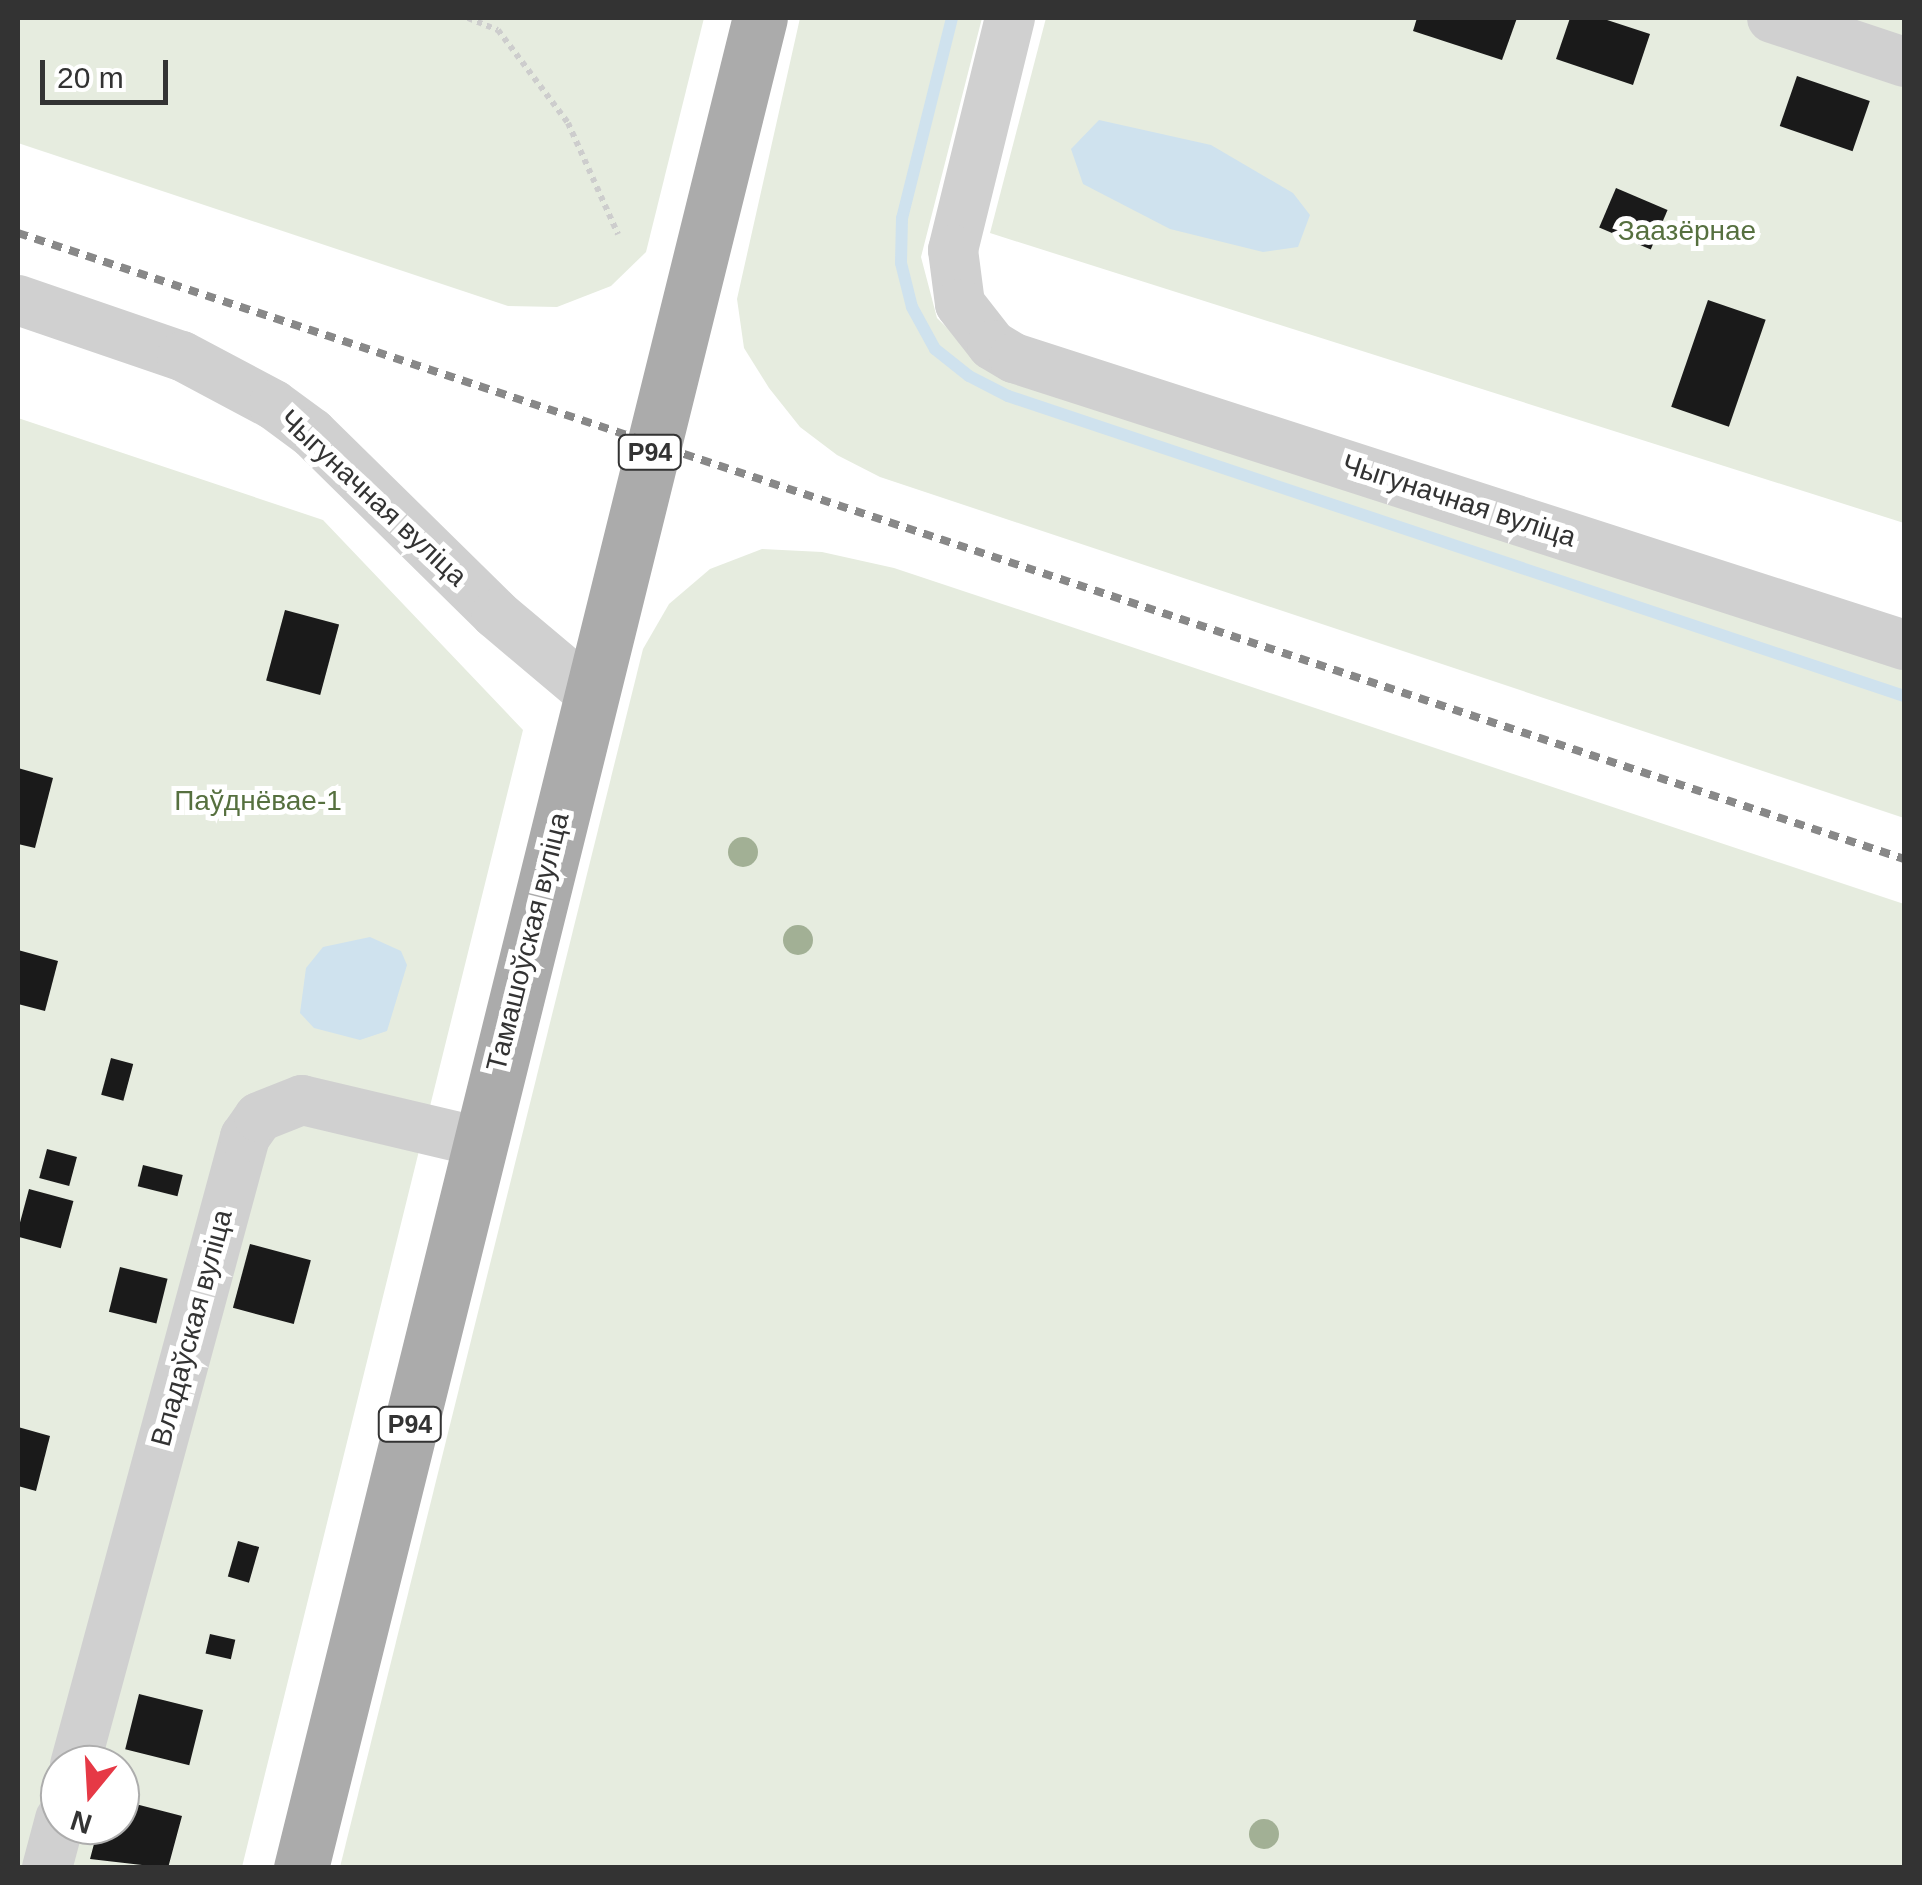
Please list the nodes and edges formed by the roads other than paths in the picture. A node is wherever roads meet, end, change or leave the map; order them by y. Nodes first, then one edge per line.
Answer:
1 (760, 18) edge
2 (1010, 18) edge
3 (1772, 18) edge
4 (1904, 62) edge
5 (18, 300) edge
6 (1904, 645) edge
7 (590, 694) junction
8 (479, 1142) junction
9 (79, 1745) edge
10 (301, 1868) edge

1 - 7 main road, Тамашоўская вуліца / Р94
2 - 6 lane, Чыгуначная вуліца
3 - 4 lane
5 - 7 lane, Чыгуначная вуліца
7 - 8 main road, Тамашоўская вуліца / Р94
8 - 9 lane, Владаўская вуліца
8 - 10 main road, Тамашоўская вуліца / Р94

